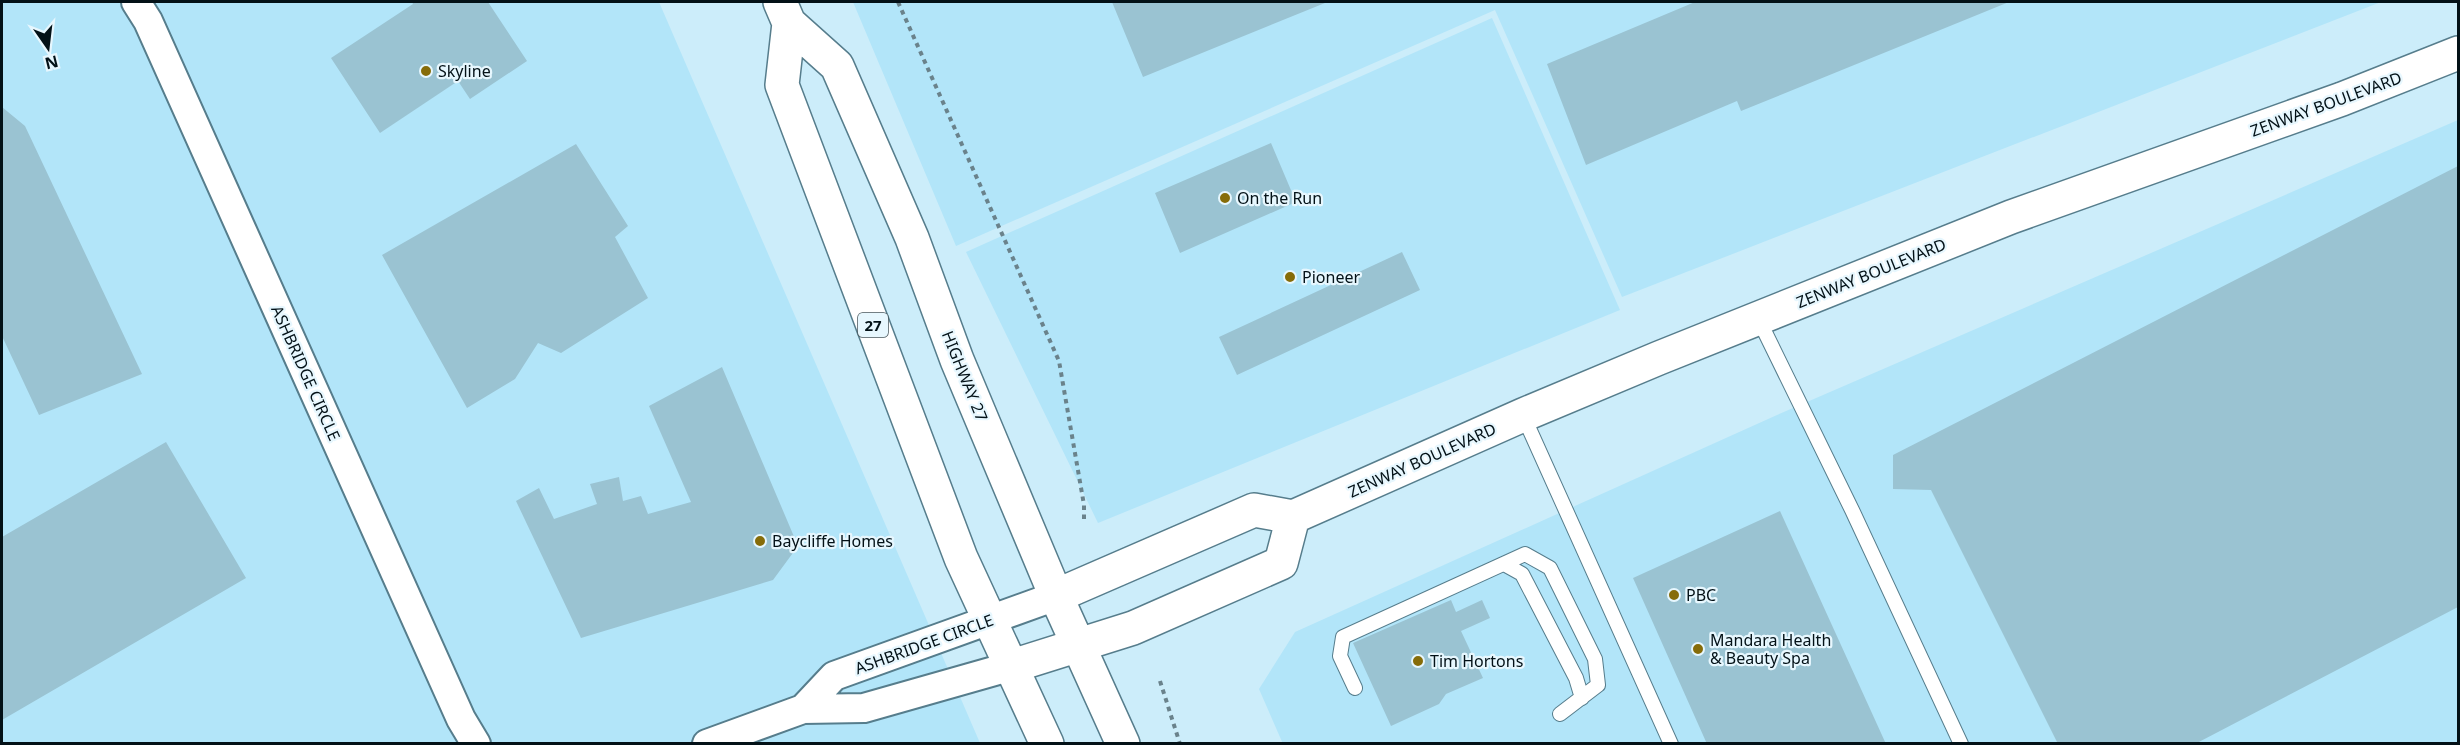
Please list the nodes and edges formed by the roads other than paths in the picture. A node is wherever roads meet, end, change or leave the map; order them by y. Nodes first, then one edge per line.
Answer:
1 (136, 2) edge
2 (785, 12) edge
3 (2458, 53) edge
4 (1758, 318) junction
5 (1522, 415) junction
6 (1293, 517) junction
7 (1504, 564) junction
8 (1056, 596) junction
9 (992, 620) junction
10 (1077, 644) junction
11 (1012, 666) junction
12 (1355, 688) dead end
13 (1582, 698) junction
14 (803, 709) junction
15 (1560, 714) dead end
16 (476, 744) edge
17 (707, 744) edge
18 (1047, 744) edge
19 (1123, 744) edge
20 (1671, 744) edge
21 (1961, 744) edge

1 - 16 street, ASHBRIDGE CIRCLE
2 - 8 street, HIGHWAY 27 / 27
2 - 9 street, HIGHWAY 27 / 27
3 - 4 street, ZENWAY BOULEVARD
4 - 5 street, ZENWAY BOULEVARD
4 - 21 lane
5 - 6 street, ZENWAY BOULEVARD
5 - 20 lane
6 - 8 street
6 - 10 street
7 - 12 lane
7 - 13 lane
7 - 13 lane
8 - 9 street, ASHBRIDGE CIRCLE
8 - 10 street, HIGHWAY 27 / 27
9 - 11 street, HIGHWAY 27 / 27
9 - 14 street, ASHBRIDGE CIRCLE
10 - 11 street
10 - 19 street, HIGHWAY 27 / 27
11 - 14 street, ASHBRIDGE CIRCLE
11 - 18 street, HIGHWAY 27 / 27
13 - 15 lane
14 - 17 street, ASHBRIDGE CIRCLE

